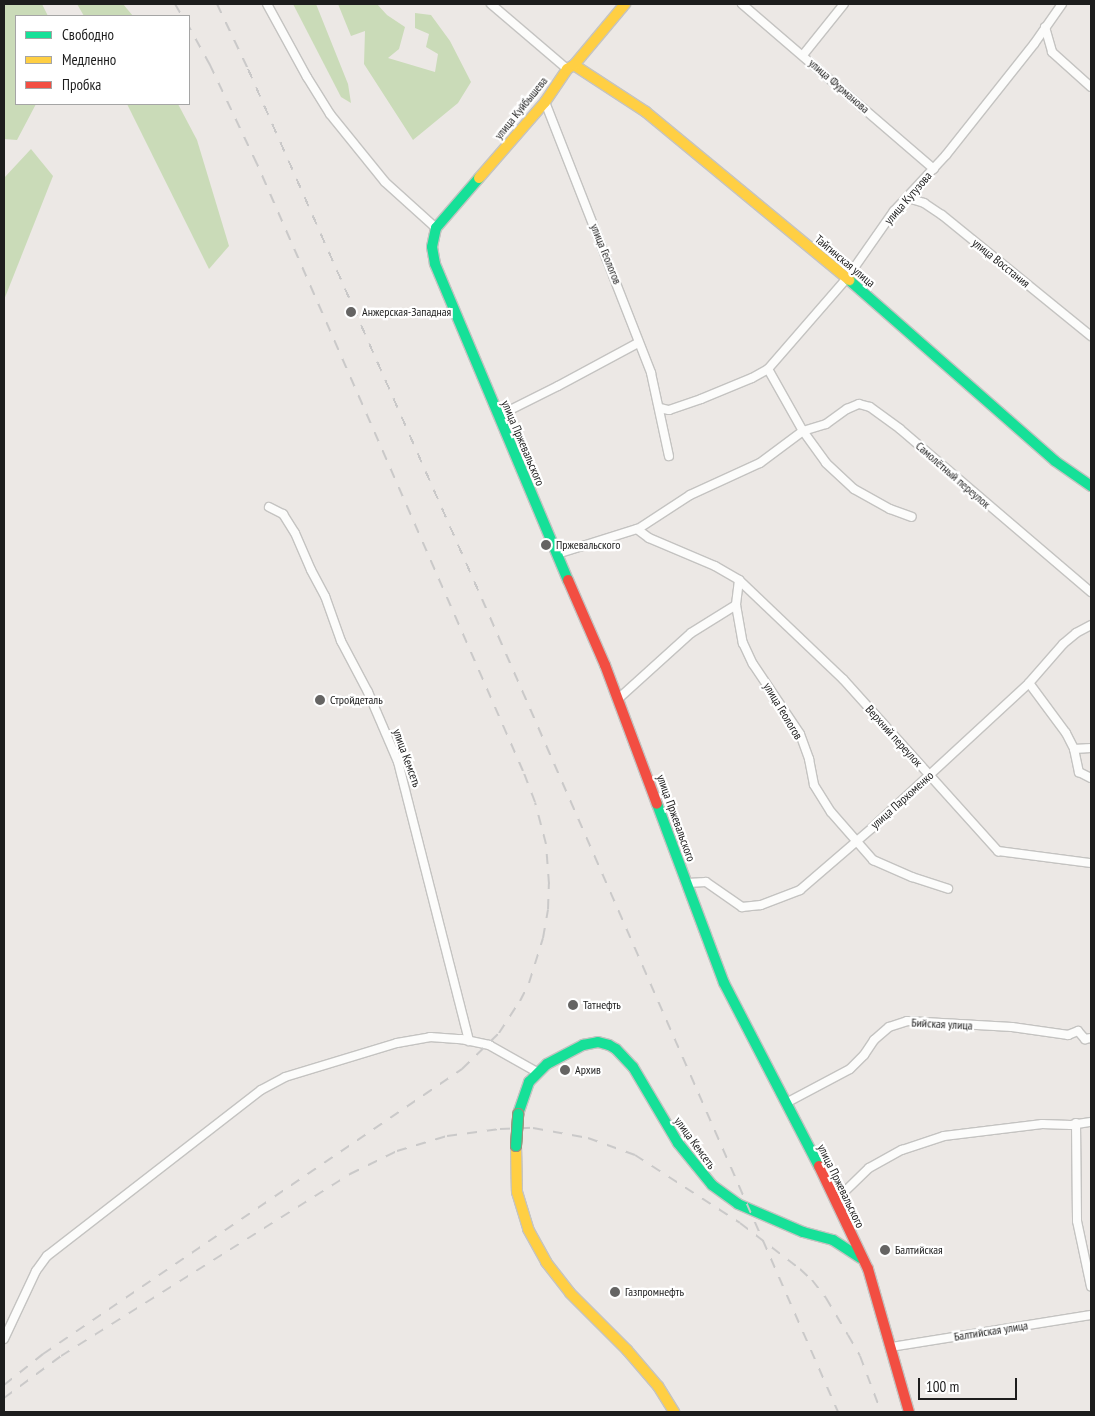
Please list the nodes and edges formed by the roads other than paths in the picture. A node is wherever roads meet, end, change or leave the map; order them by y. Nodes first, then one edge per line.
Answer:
1 (267, 4) edge
2 (491, 4) edge
3 (624, 4) edge
4 (742, 4) edge
5 (844, 4) edge
6 (1062, 4) edge
7 (1045, 27) junction
8 (803, 55) junction
9 (570, 67) junction
10 (1091, 87) edge
11 (545, 102) junction
12 (934, 169) junction
13 (917, 188) junction
14 (908, 198) junction
15 (924, 203) junction
16 (436, 228) junction
17 (847, 278) junction
18 (1091, 336) edge
19 (638, 343) junction
20 (768, 369) junction
21 (660, 408) junction
22 (498, 416) junction
23 (804, 431) junction
24 (669, 456) dead end
25 (1091, 486) edge
26 (269, 508) dead end
27 (912, 517) dead end
28 (638, 529) junction
29 (557, 554) junction
30 (739, 580) junction
31 (1091, 592) edge
32 (736, 605) junction
33 (1091, 625) edge
34 (1029, 683) junction
35 (618, 699) junction
36 (1091, 748) edge
37 (1074, 749) junction
38 (929, 775) junction
39 (1091, 778) edge
40 (858, 840) junction
41 (1091, 863) edge
42 (687, 883) junction
43 (948, 889) dead end
44 (1091, 1038) edge
45 (465, 1040) junction
46 (537, 1072) junction
47 (786, 1103) junction
48 (1091, 1122) edge
49 (1076, 1123) junction
50 (836, 1200) junction
51 (861, 1258) junction
52 (1091, 1287) edge
53 (1091, 1314) edge
54 (4, 1339) edge
55 (891, 1347) junction
56 (674, 1412) edge
57 (909, 1412) edge

1 - 16 street
2 - 9 street, Тайгинская улица
3 - 9 street, улица Куйбышева
4 - 8 street, улица Фурманова
5 - 8 street
6 - 7 street, улица Кутузова
7 - 10 street
7 - 12 street, улица Кутузова
8 - 12 street, улица Фурманова
9 - 11 street, улица Куйбышева
9 - 17 street, Тайгинская улица
11 - 16 street, улица Куйбышева
11 - 19 street, улица Геологов
12 - 13 street, улица Кутузова
13 - 14 street, улица Кутузова
13 - 15 street
14 - 15 street, улица Восстания
14 - 17 street, улица Кутузова
15 - 18 street, улица Восстания
16 - 22 street, улица Пржевальского
17 - 20 street, улица Кутузова
17 - 25 street, Тайгинская улица
19 - 21 street, улица Геологов
19 - 22 street
20 - 21 street, улица Кутузова
20 - 23 street
21 - 24 street, улица Геологов
22 - 29 street, улица Пржевальского
23 - 27 street
23 - 28 street, Самолётный переулок
23 - 31 street, Самолётный переулок
26 - 45 street, улица Кемсеть
28 - 29 street, Самолётный переулок
28 - 30 street
29 - 35 street, улица Пржевальского
30 - 32 street, улица Геологов
30 - 38 street, Верхний переулок
32 - 35 street
32 - 40 street, улица Геологов
33 - 34 street, улица Пархоменко
34 - 37 street
34 - 38 street, улица Пархоменко
35 - 42 street, улица Пржевальского
36 - 37 street
37 - 39 street
38 - 40 street, улица Пархоменко
38 - 41 street, Верхний переулок
40 - 42 street, улица Пархоменко
40 - 43 street, улица Геологов
42 - 47 street, улица Пржевальского
44 - 47 street, Бийская улица
45 - 46 street
45 - 54 street
46 - 51 street, улица Кемсеть
46 - 56 street, улица Кемсеть, bridge
47 - 50 street, улица Пржевальского
48 - 49 street
49 - 50 street
49 - 52 street
50 - 51 street, улица Пржевальского
51 - 55 street, улица Пржевальского
53 - 55 street, Балтийская улица
55 - 57 street, улица Пржевальского

